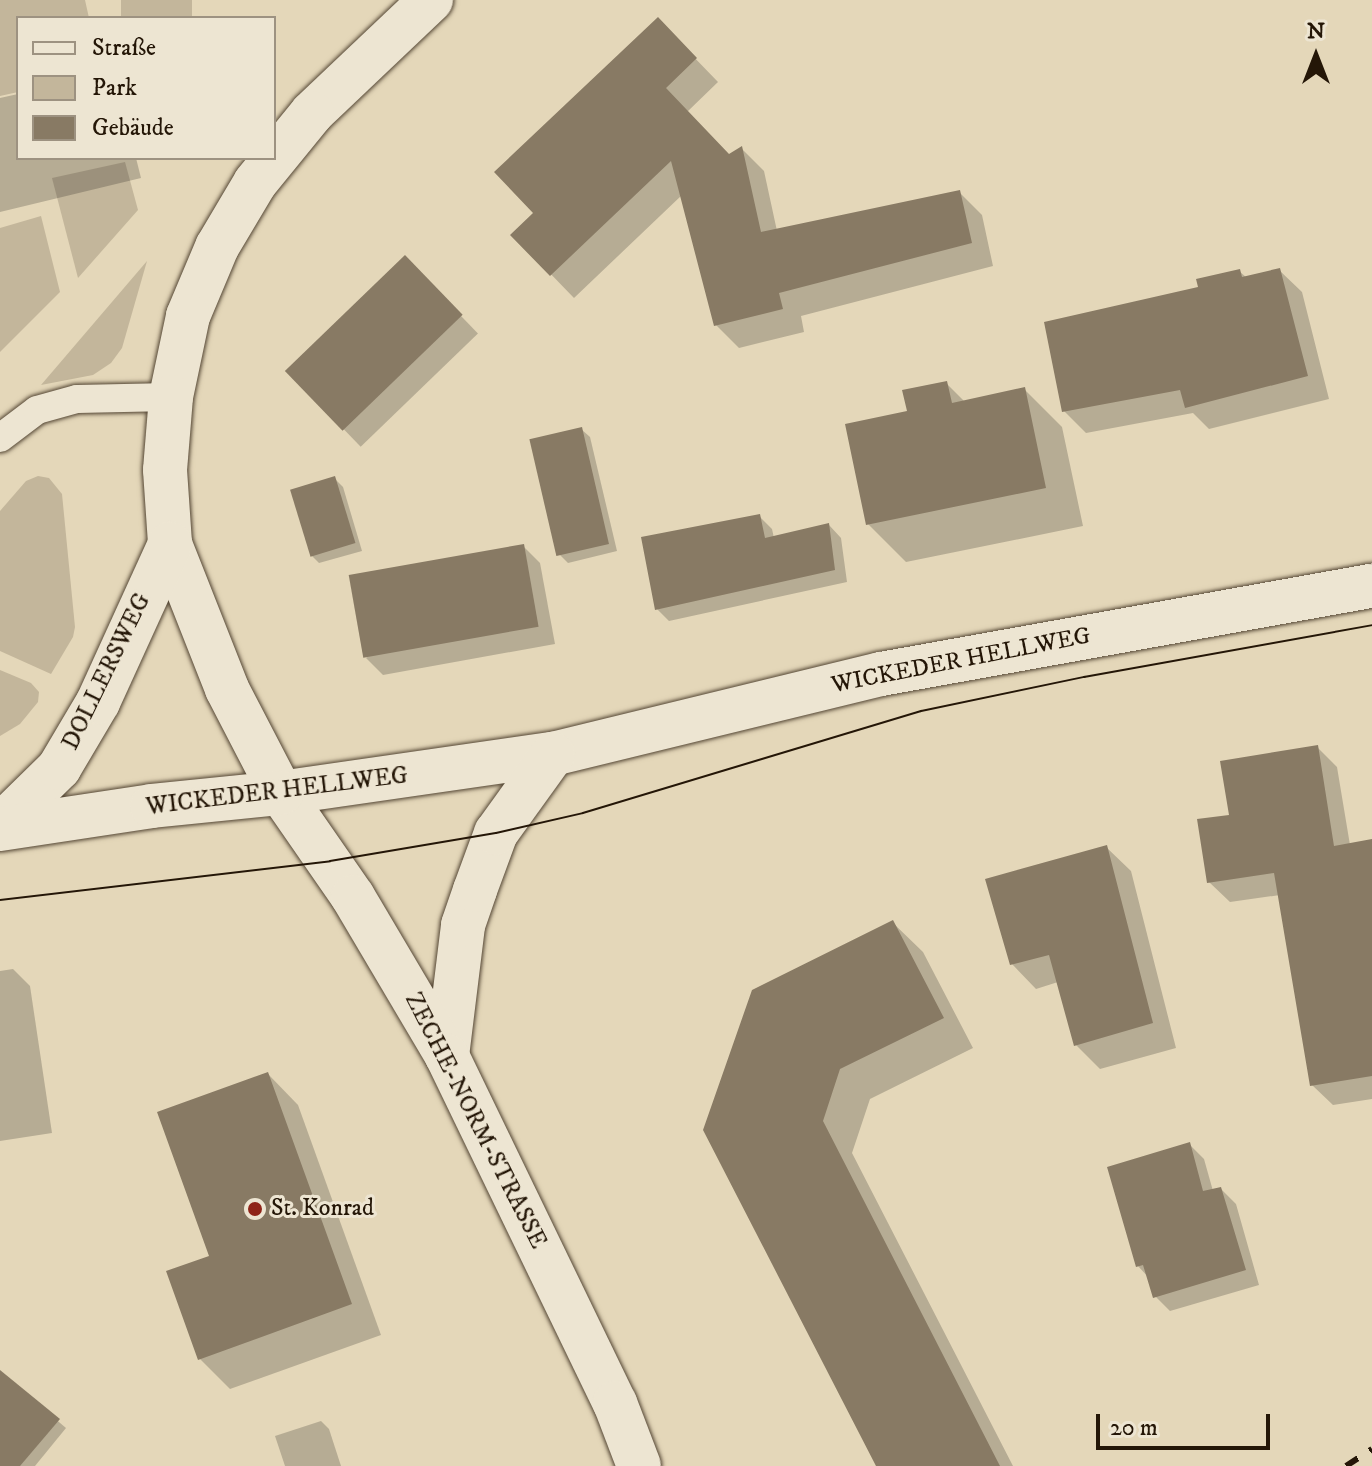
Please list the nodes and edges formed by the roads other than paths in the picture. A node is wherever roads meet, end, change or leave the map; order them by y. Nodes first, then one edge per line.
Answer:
1 (431, 0) edge
2 (276, 157) edge
3 (274, 160) edge
4 (171, 397) junction
5 (0, 438) edge
6 (170, 544) junction
7 (1372, 586) edge
8 (553, 754) junction
9 (281, 793) junction
10 (0, 827) edge
11 (447, 1056) junction
12 (639, 1466) edge

1 - 2 main road, DOLLERSWEG
3 - 4 main road, DOLLERSWEG
4 - 5 lane
4 - 6 main road, DOLLERSWEG
6 - 9 main road, DOLLERSWEG
6 - 10 main road, DOLLERSWEG
7 - 8 main road, WICKEDER HELLWEG
8 - 9 main road, WICKEDER HELLWEG
8 - 11 main road
9 - 10 main road, WICKEDER HELLWEG
9 - 11 main road, ZECHE-NORM-STRASSE
11 - 12 main road, ZECHE-NORM-STRASSE

